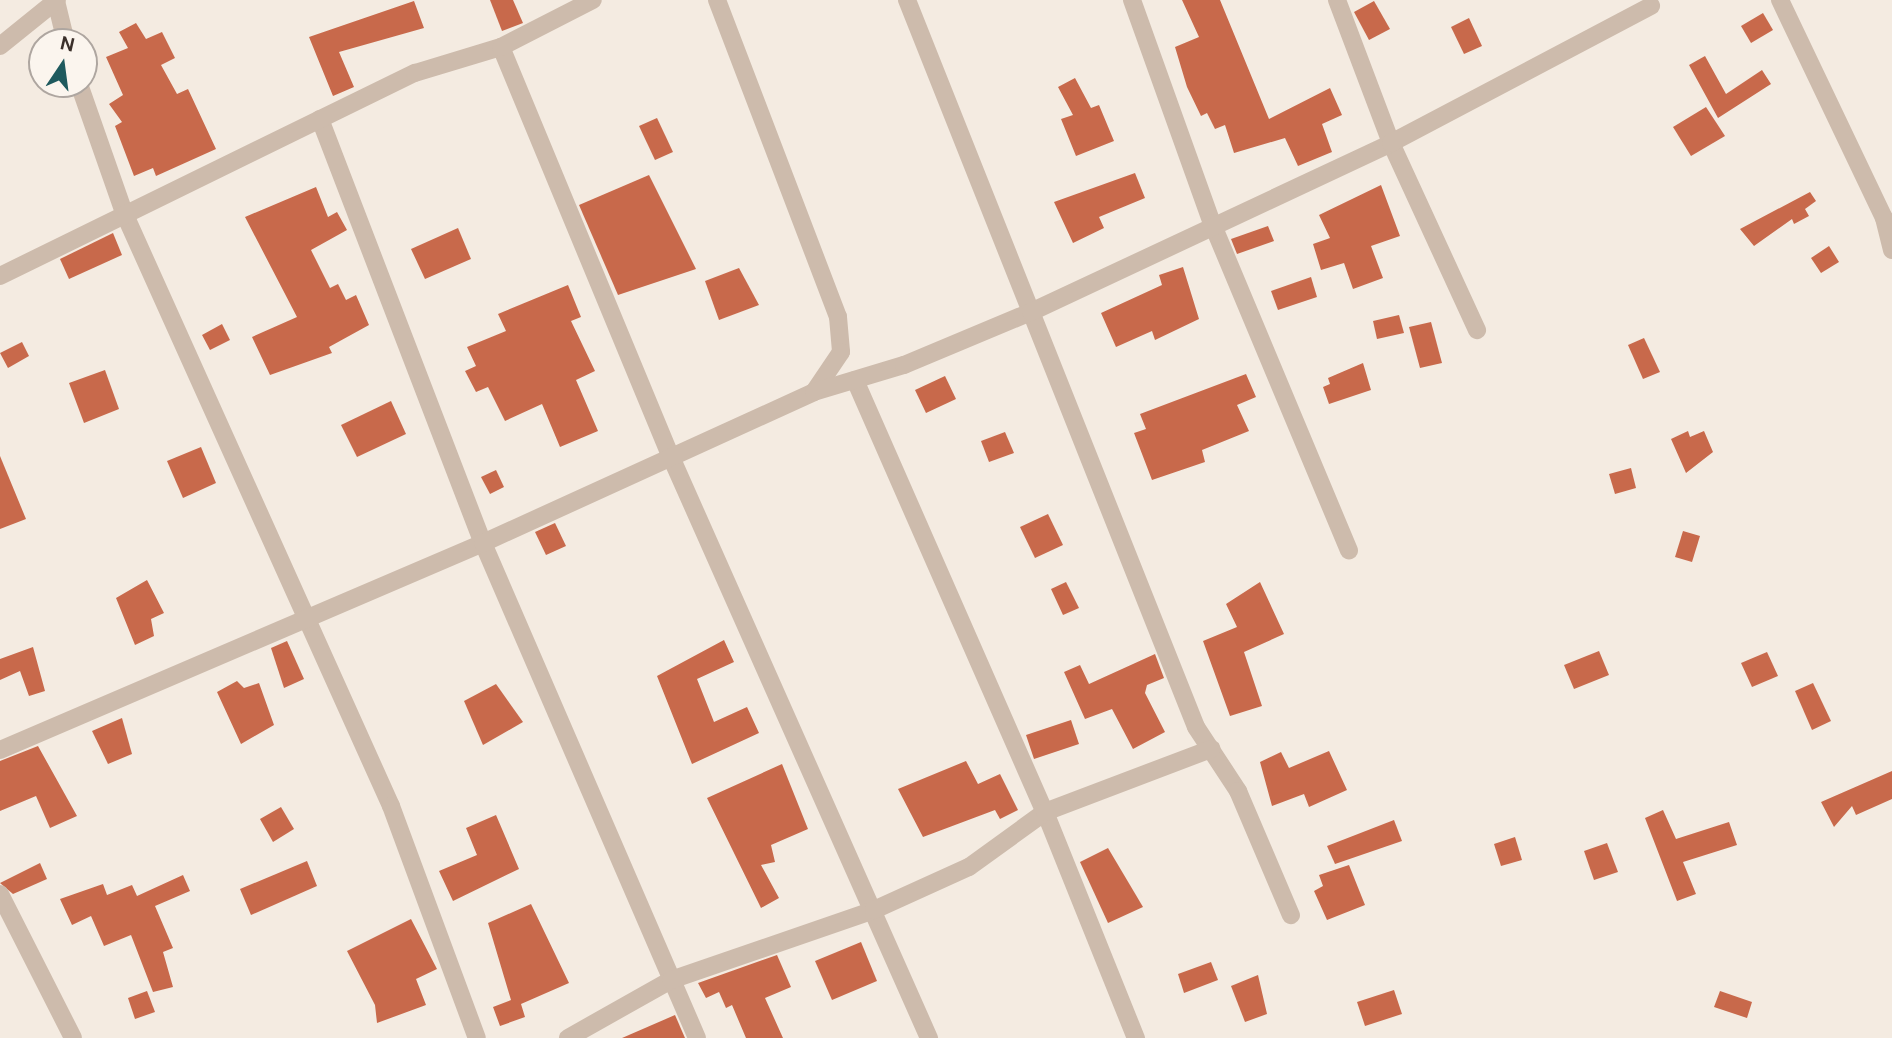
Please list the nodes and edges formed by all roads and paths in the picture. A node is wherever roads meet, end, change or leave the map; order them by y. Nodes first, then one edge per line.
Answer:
1 (56, 0) edge
2 (593, 0) edge
3 (717, 0) edge
4 (907, 0) edge
5 (1132, 0) edge
6 (1337, 0) edge
7 (1780, 0) edge
8 (1651, 6) dead end
9 (63, 28) edge
10 (0, 46) edge
11 (501, 47) junction
12 (84, 98) edge
13 (320, 119) junction
14 (1391, 144) junction
15 (125, 215) junction
16 (1212, 223) junction
17 (1892, 250) edge
18 (0, 275) edge
19 (1031, 312) junction
20 (1477, 330) dead end
21 (855, 380) junction
22 (814, 392) junction
23 (671, 457) junction
24 (483, 543) junction
25 (1349, 550) dead end
26 (305, 614) junction
27 (1211, 749) junction
28 (0, 750) edge
29 (1045, 812) junction
30 (0, 894) edge
31 (874, 910) junction
32 (1291, 915) dead end
33 (671, 980) junction
34 (73, 1038) edge
35 (477, 1038) edge
36 (568, 1038) edge
37 (696, 1038) edge
38 (929, 1038) edge
39 (1136, 1038) edge

1 - 9 street
1 - 10 street
2 - 11 street
3 - 22 street
4 - 19 street
5 - 16 street
6 - 14 street
7 - 17 street
8 - 14 street
11 - 13 street
11 - 23 street
12 - 15 street
13 - 15 street
13 - 24 street
14 - 16 street
14 - 20 street
15 - 18 street
15 - 26 street
16 - 19 street
16 - 25 street
19 - 21 street
19 - 27 street
21 - 22 street
21 - 29 street
22 - 23 street
23 - 24 street
23 - 31 street
24 - 26 street
24 - 33 street
26 - 28 street
26 - 35 street
27 - 29 street
27 - 32 street
29 - 31 street
29 - 39 street
30 - 34 street
31 - 33 street
31 - 38 street
33 - 36 street
33 - 37 street

